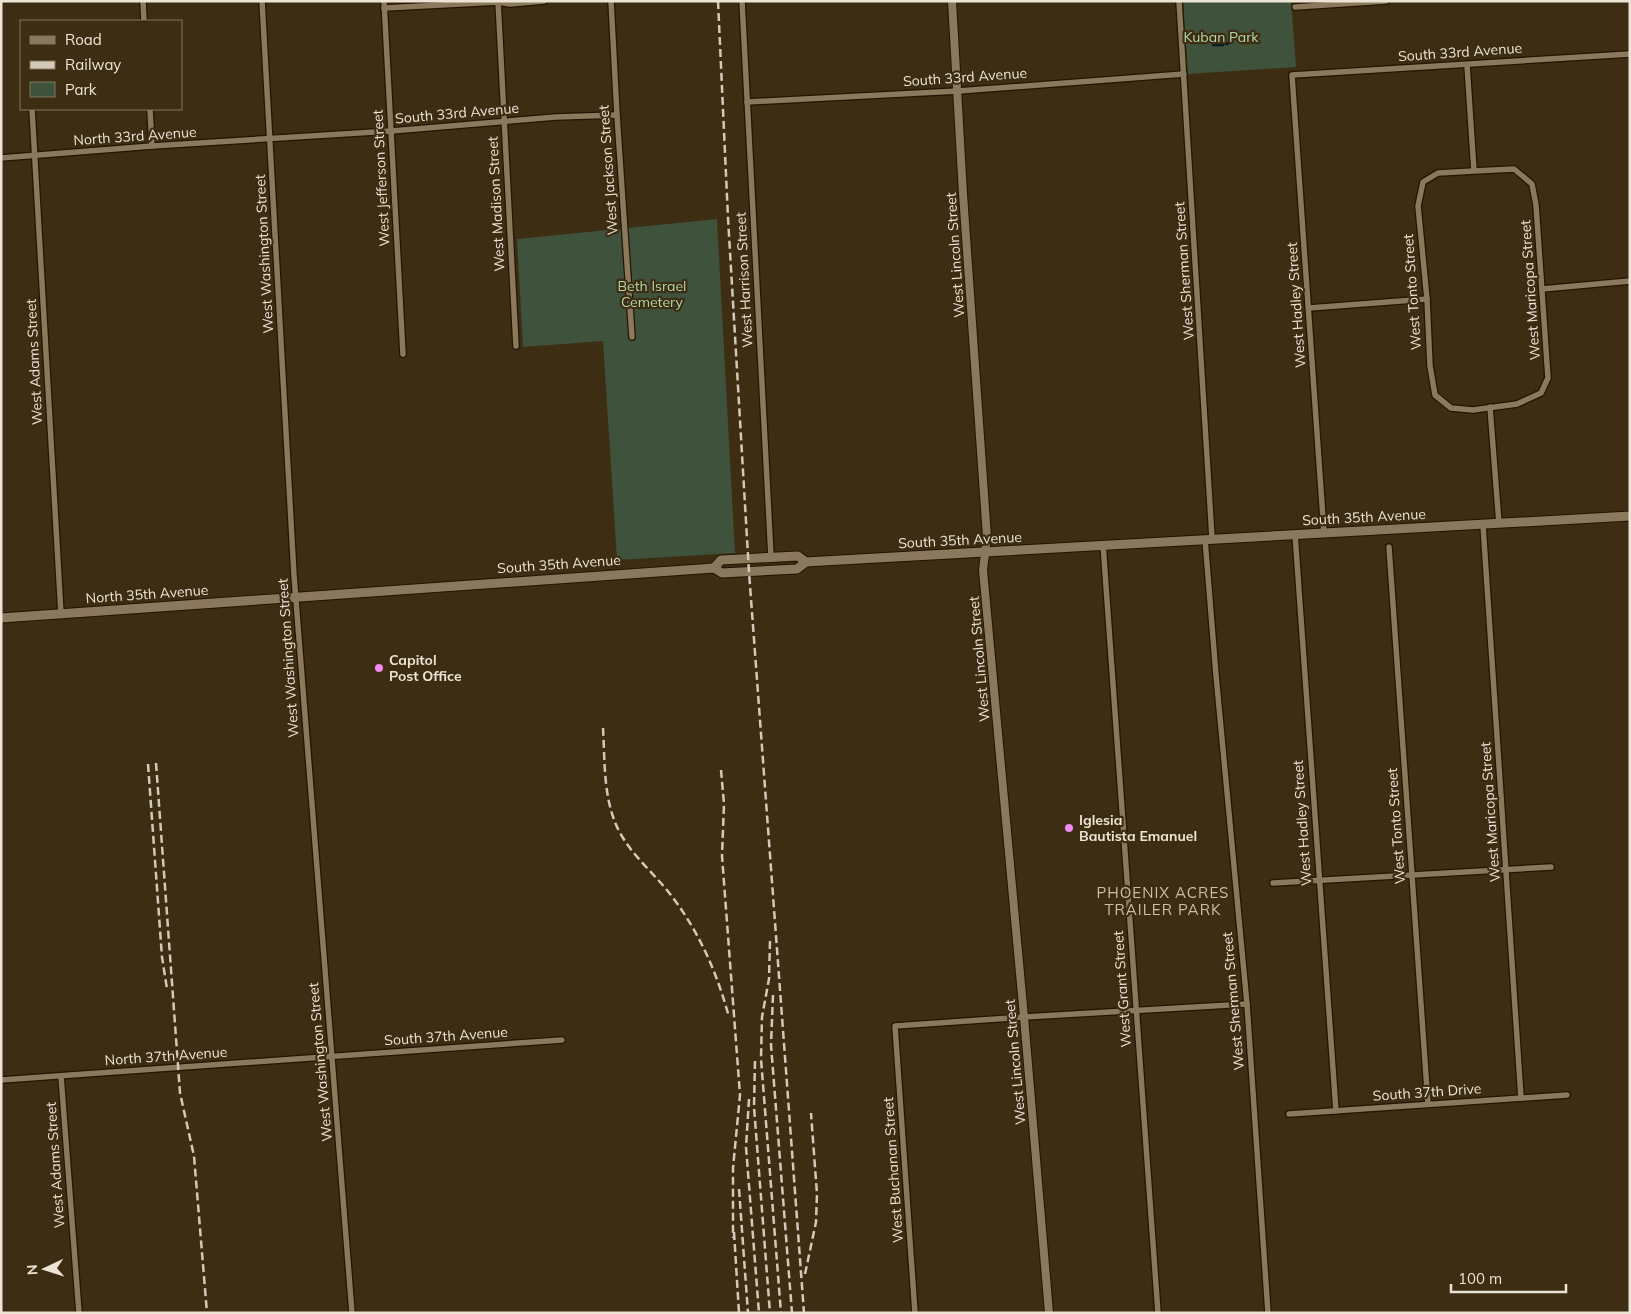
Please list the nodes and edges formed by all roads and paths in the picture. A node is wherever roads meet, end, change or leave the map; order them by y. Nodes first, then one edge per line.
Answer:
1 (143, 1) edge
2 (262, 1) edge
3 (544, 1) edge
4 (611, 1) edge
5 (742, 1) edge
6 (952, 1) edge
7 (1179, 1) edge
8 (1386, 1) edge
9 (498, 2) edge
10 (384, 5) edge
11 (1294, 7) dead end
12 (144, 20) edge
13 (1630, 54) edge
14 (1467, 65) junction
15 (1184, 74) junction
16 (1292, 75) joint
17 (958, 91) junction
18 (747, 102) junction
19 (32, 110) edge
20 (150, 110) edge
21 (617, 115) junction
22 (504, 121) junction
23 (391, 131) junction
24 (270, 139) junction
25 (152, 146) junction
26 (35, 156) junction
27 (1, 158) edge
28 (1474, 172) junction
29 (1630, 281) edge
30 (1542, 289) junction
31 (1427, 299) junction
32 (1309, 308) junction
33 (632, 337) dead end
34 (516, 346) dead end
35 (403, 354) dead end
36 (1490, 407) junction
37 (1630, 516) edge
38 (1483, 524) junction
39 (1499, 524) junction
40 (1324, 533) junction
41 (1295, 534) junction
42 (1209, 539) junction
43 (1103, 544) junction
44 (1389, 547) dead end
45 (985, 552) junction
46 (770, 557) junction
47 (806, 562) junction
48 (714, 568) junction
49 (296, 597) junction
50 (61, 614) junction
51 (1, 618) edge
52 (1551, 867) dead end
53 (1506, 870) junction
54 (1412, 875) junction
55 (1319, 881) junction
56 (1273, 884) dead end
57 (1247, 1004) junction
58 (1136, 1010) junction
59 (1024, 1017) junction
60 (562, 1040) dead end
61 (332, 1057) junction
62 (61, 1076) junction
63 (1, 1080) edge
64 (1567, 1095) dead end
65 (1521, 1098) junction
66 (1428, 1104) junction
67 (1336, 1111) junction
68 (1289, 1114) dead end
69 (79, 1313) edge
70 (352, 1313) edge
71 (915, 1313) edge
72 (1049, 1313) edge
73 (1158, 1313) edge
74 (1268, 1313) edge

1 - 12 street
2 - 24 street, West Washington Street
3 - 9 street
4 - 21 street, West Jackson Street
5 - 18 street, West Harrison Street
6 - 17 street, West Lincoln Street
7 - 15 street, West Sherman Street
8 - 11 street
9 - 10 street
9 - 22 street, West Madison Street
10 - 23 street, West Jefferson Street
13 - 14 street, South 33rd Avenue
14 - 16 street, South 33rd Avenue
14 - 28 street
15 - 17 street, South 33rd Avenue
15 - 42 street, West Sherman Street
16 - 32 street, West Hadley Street
17 - 18 street, South 33rd Avenue
17 - 45 street, West Lincoln Street
18 - 46 street, West Harrison Street
19 - 26 street, West Adams Street
20 - 25 street
21 - 22 street, South 33rd Avenue
21 - 33 street, West Jackson Street
22 - 23 street, South 33rd Avenue
22 - 34 street, West Madison Street
23 - 24 street, South 33rd Avenue
23 - 35 street, West Jefferson Street
24 - 25 street, North 33rd Avenue
24 - 49 street, West Washington Street
25 - 26 street, North 33rd Avenue
26 - 27 street, North 33rd Avenue
26 - 50 street, West Adams Street
28 - 30 street, West Maricopa Street
28 - 31 street, West Tonto Street
29 - 30 street
30 - 36 street, West Maricopa Street
31 - 32 street
31 - 36 street, West Tonto Street
32 - 40 street, West Hadley Street
36 - 39 street
37 - 39 main road, South 35th Avenue
38 - 39 main road, South 35th Avenue
38 - 40 main road, South 35th Avenue
38 - 53 street, West Maricopa Street
40 - 41 main road, South 35th Avenue
41 - 42 main road, South 35th Avenue
41 - 55 street, West Hadley Street
42 - 43 main road, South 35th Avenue
42 - 57 street, West Sherman Street
43 - 45 main road, South 35th Avenue
43 - 58 street, West Grant Street
44 - 54 street, West Tonto Street
45 - 47 main road, South 35th Avenue
45 - 59 street, West Lincoln Street
46 - 47 main road
46 - 48 main road
47 - 48 main road, South 35th Avenue
48 - 49 main road, South 35th Avenue
49 - 50 main road, North 35th Avenue
49 - 61 street, West Washington Street
50 - 51 main road, North 35th Avenue
52 - 53 street
53 - 54 street
53 - 65 street, West Maricopa Street
54 - 55 street
54 - 66 street, West Tonto Street
55 - 56 street
55 - 67 street, West Hadley Street
57 - 58 street
57 - 74 street, West Sherman Street
58 - 59 street
58 - 73 street, West Grant Street
59 - 71 street, West Buchanan Street
59 - 72 street, West Lincoln Street
60 - 61 street, South 37th Avenue
61 - 62 street, North 37th Avenue
61 - 70 street, West Washington Street
62 - 63 street, North 37th Avenue
62 - 69 street, West Adams Street
64 - 65 street, South 37th Drive
65 - 66 street, South 37th Drive
66 - 67 street, South 37th Drive
67 - 68 street, South 37th Drive

